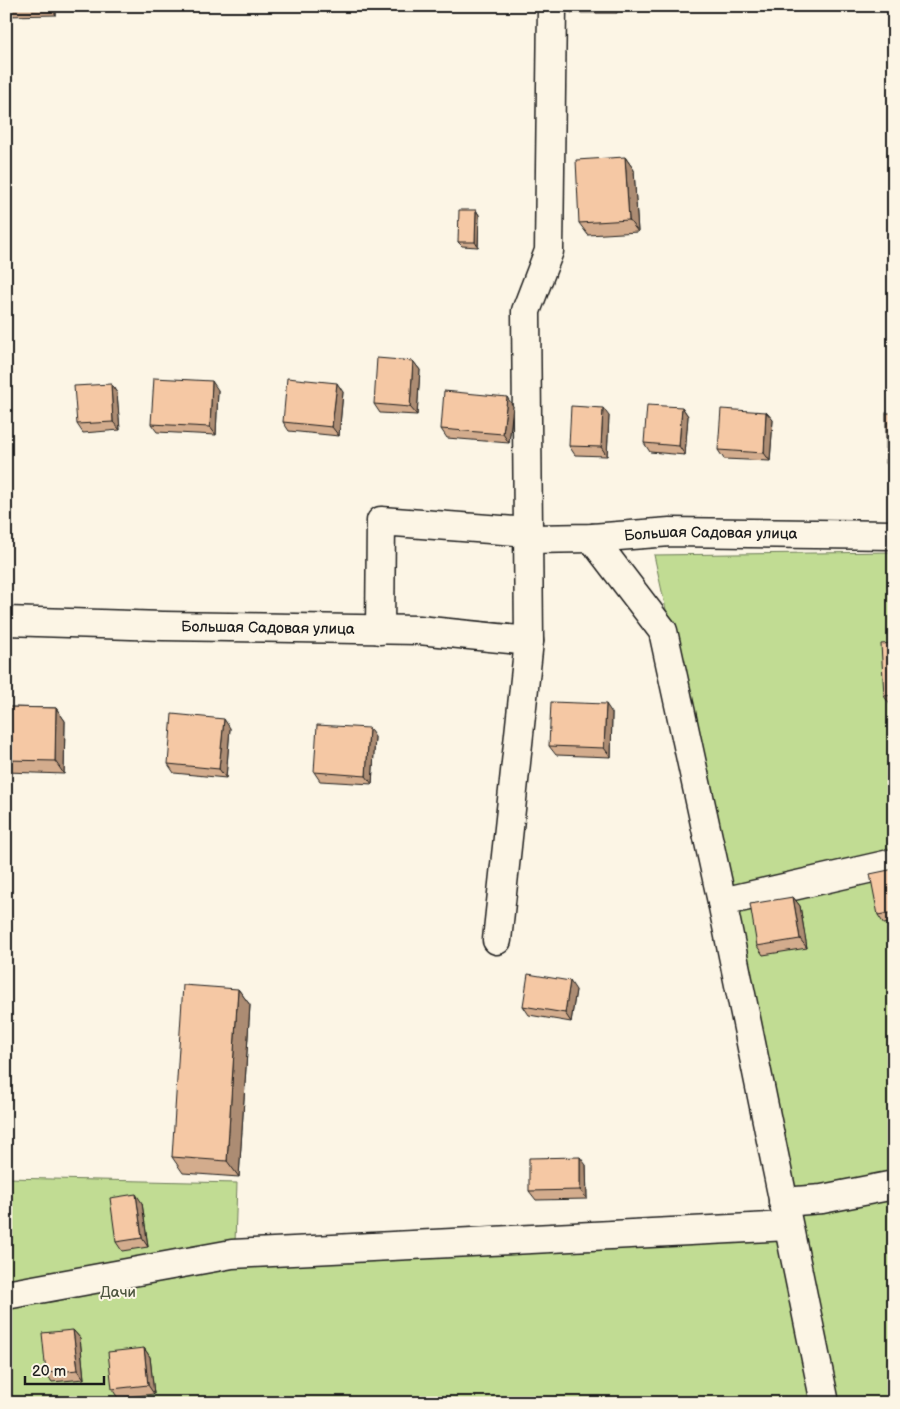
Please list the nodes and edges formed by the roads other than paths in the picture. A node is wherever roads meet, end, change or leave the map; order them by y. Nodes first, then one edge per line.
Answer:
1 (552, 6) edge
2 (894, 535) edge
3 (529, 536) junction
4 (592, 538) junction
5 (6, 621) edge
6 (380, 630) junction
7 (529, 641) junction
8 (894, 862) edge
9 (722, 902) junction
10 (497, 940) dead end
11 (894, 1185) edge
12 (785, 1214) junction
13 (6, 1295) edge
14 (825, 1403) edge

1 - 3 street
2 - 4 street, Большая Садовая улица
3 - 4 street, Большая Садовая улица
3 - 6 street, Большая Садовая улица
3 - 7 street
4 - 9 street
5 - 6 street, Большая Садовая улица
6 - 7 street, Большая Садовая улица
7 - 10 street
8 - 9 street
9 - 12 street
11 - 12 street
12 - 13 street
12 - 14 street

